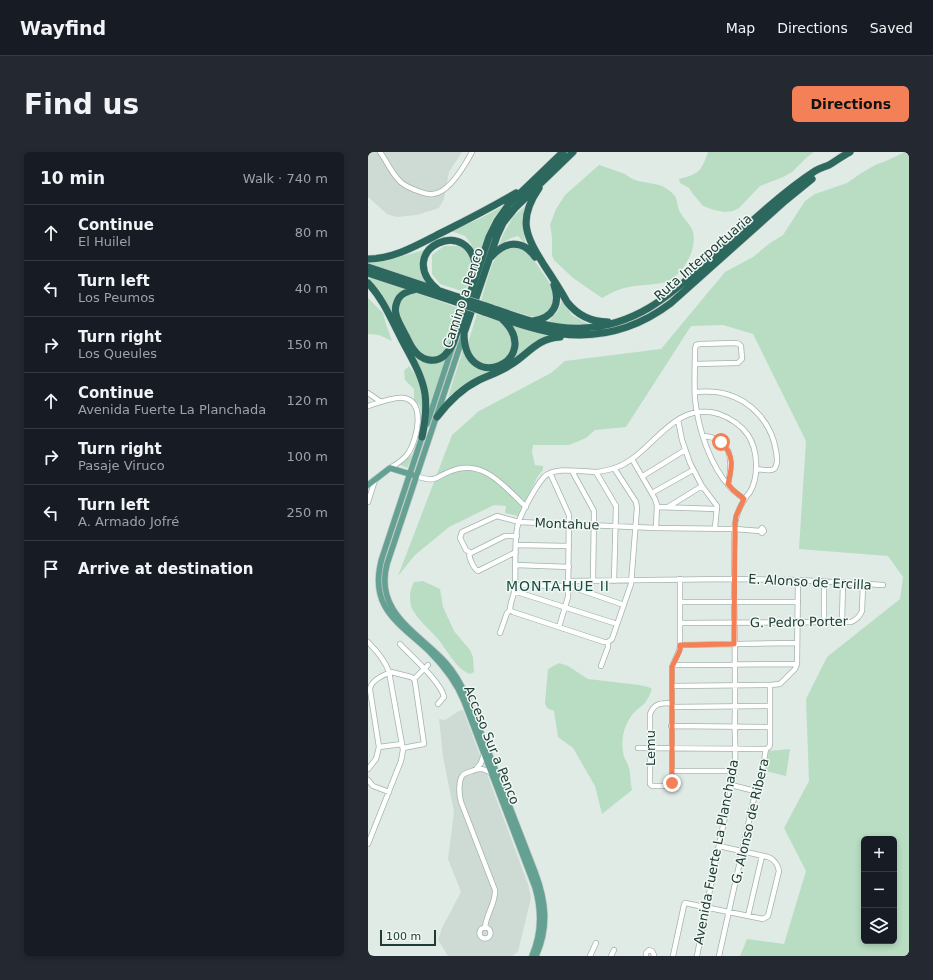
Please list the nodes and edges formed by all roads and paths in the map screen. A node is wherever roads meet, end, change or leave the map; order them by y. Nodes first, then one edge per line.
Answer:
1 (380, 152) edge
2 (472, 152) edge
3 (563, 152) edge
4 (573, 152) edge
5 (850, 152) edge
6 (829, 165) junction
7 (548, 176) junction
8 (528, 185) junction
9 (368, 259) edge
10 (488, 261) junction
11 (368, 267) edge
12 (368, 273) edge
13 (476, 277) junction
14 (368, 284) edge
15 (417, 289) junction
16 (439, 291) junction
17 (457, 300) junction
18 (471, 303) junction
19 (485, 309) junction
20 (499, 317) junction
21 (628, 319) junction
22 (532, 321) junction
23 (464, 333) junction
24 (575, 336) junction
25 (453, 344) junction
26 (695, 364) junction
27 (695, 392) junction
28 (368, 393) edge
29 (381, 402) junction
30 (368, 406) edge
31 (697, 413) junction
32 (437, 417) junction
33 (678, 420) junction
34 (703, 436) junction
35 (422, 437) junction
36 (685, 450) junction
37 (632, 459) junction
38 (390, 468) junction
39 (614, 468) junction
40 (756, 469) junction
41 (693, 470) junction
42 (572, 471) junction
43 (596, 472) junction
44 (550, 473) junction
45 (410, 474) junction
46 (416, 476) junction
47 (642, 476) junction
48 (375, 480) junction
49 (728, 484) junction
50 (368, 485) edge
51 (702, 486) junction
52 (652, 493) junction
53 (744, 499) junction
54 (368, 502) edge
55 (526, 506) junction
56 (656, 507) junction
57 (667, 507) junction
58 (717, 509) junction
59 (519, 522) junction
60 (570, 525) junction
61 (594, 526) junction
62 (616, 526) junction
63 (635, 527) junction
64 (656, 528) junction
65 (715, 528) junction
66 (735, 528) junction
67 (760, 531) dead end
68 (517, 536) junction
69 (516, 545) junction
70 (569, 546) junction
71 (469, 552) junction
72 (516, 552) junction
73 (516, 565) junction
74 (569, 567) junction
75 (680, 579) junction
76 (734, 579) junction
77 (631, 580) junction
78 (798, 580) junction
79 (569, 581) junction
80 (593, 581) junction
81 (614, 581) junction
82 (824, 581) junction
83 (843, 582) junction
84 (863, 584) junction
85 (515, 585) junction
86 (883, 585) dead end
87 (569, 586) junction
88 (514, 591) junction
89 (680, 602) junction
90 (734, 602) junction
91 (798, 602) junction
92 (624, 605) junction
93 (565, 607) junction
94 (510, 610) junction
95 (824, 622) junction
96 (842, 622) junction
97 (680, 623) junction
98 (734, 623) junction
99 (798, 623) junction
100 (617, 624) junction
101 (559, 627) junction
102 (500, 633) dead end
103 (368, 642) edge
104 (608, 642) junction
105 (797, 643) junction
106 (400, 644) dead end
107 (734, 644) junction
108 (680, 645) junction
109 (735, 664) junction
110 (797, 664) junction
111 (673, 665) junction
112 (601, 666) dead end
113 (426, 667) junction
114 (389, 672) junction
115 (414, 679) junction
116 (735, 685) junction
117 (770, 685) junction
118 (672, 686) junction
119 (438, 704) dead end
120 (672, 705) junction
121 (734, 706) junction
122 (770, 706) junction
123 (671, 726) junction
124 (734, 727) junction
125 (770, 727) junction
126 (402, 746) junction
127 (379, 747) junction
128 (638, 748) dead end
129 (650, 748) junction
130 (672, 748) junction
131 (735, 748) junction
132 (766, 749) junction
133 (484, 753) junction
134 (477, 768) junction
135 (368, 769) edge
136 (672, 771) junction
137 (734, 771) junction
138 (492, 774) junction
139 (369, 783) edge
140 (731, 785) junction
141 (756, 789) junction
142 (389, 792) junction
143 (368, 844) edge
144 (719, 846) junction
145 (742, 851) junction
146 (762, 856) junction
147 (706, 907) junction
148 (729, 912) junction
149 (748, 916) junction
150 (485, 928) dead end
151 (596, 943) dead end
152 (614, 950) dead end
153 (532, 956) edge
154 (536, 956) edge
155 (590, 956) edge
156 (611, 956) edge
157 (646, 956) edge
158 (654, 956) edge
159 (673, 956) edge
160 (697, 956) edge
161 (719, 956) edge

1 - 2 street
3 - 8 highway, Camino a Penco
4 - 7 highway, Camino a Penco
5 - 6 highway, Ruta Interportuaria
6 - 21 highway, Ruta Interportuaria
6 - 24 highway, Ruta Interportuaria
7 - 10 highway, Camino a Penco
7 - 21 highway
8 - 9 highway
8 - 13 highway, Camino a Penco
10 - 18 highway, Camino a Penco
10 - 22 highway
11 - 16 highway
12 - 15 highway
13 - 16 highway
13 - 18 highway, Camino a Penco
14 - 35 highway
15 - 17 highway
15 - 25 highway
16 - 17 highway
17 - 19 highway, bridge
18 - 23 highway, Camino a Penco
18 - 25 highway, Camino a Penco
19 - 20 highway, Ruta Interportuaria
19 - 22 highway, Ruta Interportuaria
20 - 23 highway
20 - 24 highway, Ruta Interportuaria
21 - 22 highway, Ruta Interportuaria
23 - 32 main road, Camino a Penco
24 - 32 highway
25 - 35 main road, Camino a Penco
26 - 26 street
26 - 27 street
27 - 31 street
27 - 40 street
28 - 29 street
29 - 30 street
29 - 38 street
31 - 33 street
31 - 34 street
31 - 40 street, Avenida Fuerte La Planchada
32 - 46 main road, Camino a Penco
33 - 36 street
33 - 37 street
34 - 49 street
34 - 49 street
35 - 45 main road, Camino a Penco
36 - 41 street
36 - 47 street
37 - 39 street
37 - 47 street
38 - 45 main road
38 - 48 main road
39 - 43 street
39 - 63 street
40 - 53 street, Avenida Fuerte La Planchada
41 - 51 street
41 - 52 street
42 - 43 street
42 - 44 street
42 - 61 street
43 - 62 street
44 - 55 street
44 - 60 street
45 - 46 main road
45 - 133 main road, Acceso Sur a Penco
46 - 55 street, Montahue
46 - 154 main road, Acceso Sur a Penco
47 - 52 street
48 - 50 main road
48 - 54 street
49 - 53 street
51 - 57 street
51 - 58 street
52 - 56 street
53 - 66 street, Avenida Fuerte La Planchada
55 - 59 street, Montahue
56 - 57 street
56 - 64 street
57 - 58 street
58 - 65 street
59 - 60 street, Montahue
59 - 68 street
59 - 71 street
60 - 61 street, Montahue
60 - 70 street
61 - 62 street, Montahue
61 - 80 street
62 - 63 street, Montahue
62 - 81 street
63 - 64 street, Montahue
63 - 77 street
64 - 65 street, Montahue
65 - 66 street, Montahue
66 - 67 street, Montahue
66 - 76 street, Avenida Fuerte La Planchada
68 - 69 street
68 - 71 street
69 - 70 street
69 - 72 street
70 - 74 street
71 - 72 street
72 - 73 street
73 - 74 street
73 - 85 street
74 - 79 street
75 - 76 street, E. Alonso de Ercilla
75 - 77 street, E. Alonso de Ercilla
75 - 89 street
76 - 78 street, E. Alonso de Ercilla
76 - 90 street, Avenida Fuerte La Planchada
77 - 81 street, E. Alonso de Ercilla
77 - 92 street
78 - 82 street, E. Alonso de Ercilla
78 - 91 street
79 - 80 street, E. Alonso de Ercilla
79 - 87 street
80 - 81 street, E. Alonso de Ercilla
82 - 83 street, E. Alonso de Ercilla
82 - 95 street
83 - 84 street, E. Alonso de Ercilla
83 - 96 street
84 - 86 street, E. Alonso de Ercilla
84 - 96 street, G. Pedro Porter
85 - 87 street
85 - 88 street
87 - 92 street
87 - 93 street
88 - 93 street
88 - 94 street
89 - 90 street
89 - 97 street
90 - 91 street
90 - 98 street, Avenida Fuerte La Planchada
91 - 99 street
92 - 100 street
93 - 100 street
93 - 101 street
94 - 101 street
94 - 102 street
95 - 96 street, G. Pedro Porter
95 - 99 street, G. Pedro Porter
97 - 98 street, G. Pedro Porter
97 - 108 street
98 - 99 street, G. Pedro Porter
98 - 107 street, Avenida Fuerte La Planchada
99 - 105 street
100 - 104 street
101 - 104 street
103 - 114 street
104 - 112 street
105 - 107 street
105 - 110 street
106 - 113 street
107 - 108 street
107 - 109 street, Avenida Fuerte La Planchada
108 - 111 street
109 - 110 street
109 - 111 street
109 - 116 street, Avenida Fuerte La Planchada
110 - 117 street
111 - 118 street
113 - 115 street
113 - 119 street
114 - 115 street
114 - 126 street
114 - 127 street
115 - 126 street
116 - 117 street
116 - 118 street
116 - 121 street, Avenida Fuerte La Planchada
117 - 122 street, G. Alonso de Ribera
118 - 120 street
120 - 121 street, Lemu
120 - 123 street
120 - 129 street, Lemu
121 - 122 street, Lemu
121 - 124 street, Avenida Fuerte La Planchada
122 - 125 street, G. Alonso de Ribera
123 - 124 street
123 - 130 street
124 - 125 street
124 - 131 street, Avenida Fuerte La Planchada
125 - 132 street, G. Alonso de Ribera
126 - 127 street
126 - 142 street
127 - 135 street
128 - 129 street
129 - 130 street
129 - 136 street, Lemu
130 - 131 street
130 - 136 street
131 - 132 street
131 - 137 street, Avenida Fuerte La Planchada
132 - 141 street, G. Alonso de Ribera
133 - 134 street
133 - 138 main road, Acceso Sur a Penco
134 - 138 street
134 - 150 street
136 - 137 street
137 - 140 street, Avenida Fuerte La Planchada
138 - 153 main road, Acceso Sur a Penco
139 - 142 street
140 - 141 street
140 - 144 street, Avenida Fuerte La Planchada
141 - 145 street, G. Alonso de Ribera
142 - 143 street
144 - 145 street
144 - 147 street, Avenida Fuerte La Planchada
145 - 146 street
145 - 148 street, G. Alonso de Ribera
146 - 149 street
146 - 149 street
147 - 148 street
147 - 159 street
147 - 160 street, Avenida Fuerte La Planchada
148 - 149 street
148 - 161 street, G. Alonso de Ribera
151 - 155 street
152 - 156 street
157 - 158 street

